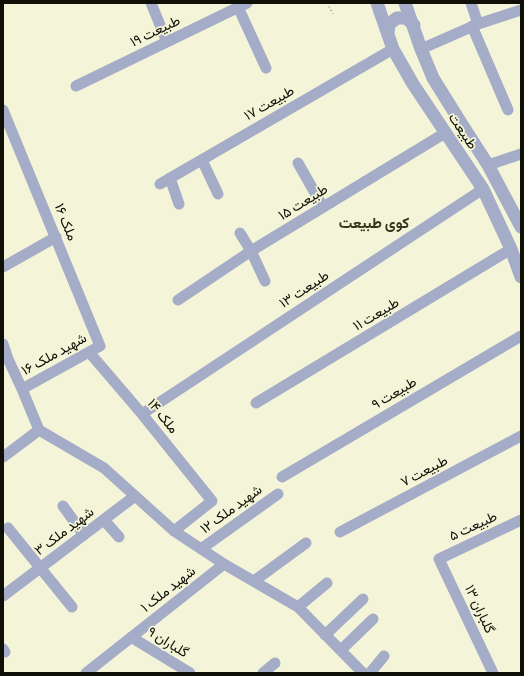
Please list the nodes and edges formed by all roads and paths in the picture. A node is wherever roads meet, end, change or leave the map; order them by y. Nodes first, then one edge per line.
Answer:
1 (151, 3) edge
2 (327, 3) edge
3 (377, 3) edge
4 (405, 3) edge
5 (471, 3) edge
6 (243, 5) edge
7 (521, 10) edge
8 (333, 14) dead end
9 (414, 25) junction
10 (475, 25) junction
11 (388, 34) junction
12 (167, 42) junction
13 (393, 49) junction
14 (421, 49) junction
15 (266, 68) dead end
16 (76, 86) dead end
17 (3, 110) edge
18 (508, 110) dead end
19 (445, 133) junction
20 (521, 154) edge
21 (202, 160) junction
22 (298, 163) dead end
23 (488, 165) junction
24 (170, 178) junction
25 (160, 184) dead end
26 (483, 189) junction
27 (218, 194) dead end
28 (179, 204) dead end
29 (323, 207) junction
30 (521, 227) edge
31 (240, 233) dead end
32 (56, 237) junction
33 (511, 249) junction
34 (251, 251) junction
35 (3, 267) edge
36 (521, 277) edge
37 (265, 281) dead end
38 (178, 300) dead end
39 (521, 336) edge
40 (3, 344) edge
41 (100, 346) joint
42 (89, 352) junction
43 (8, 371) edge
44 (22, 389) junction
45 (256, 403) dead end
46 (142, 414) junction
47 (39, 430) junction
48 (521, 436) edge
49 (3, 457) edge
50 (282, 477) dead end
51 (278, 494) dead end
52 (136, 496) junction
53 (63, 506) dead end
54 (104, 520) junction
55 (521, 520) edge
56 (8, 528) dead end
57 (174, 531) junction
58 (340, 532) dead end
59 (84, 535) junction
60 (119, 537) dead end
61 (306, 543) dead end
62 (201, 549) junction
63 (439, 559) joint
64 (224, 564) junction
65 (40, 568) junction
66 (254, 581) junction
67 (327, 583) dead end
68 (7, 593) edge
69 (363, 599) dead end
70 (72, 607) dead end
71 (298, 607) junction
72 (374, 620) dead end
73 (325, 635) junction
74 (131, 637) junction
75 (341, 650) junction
76 (384, 656) dead end
77 (275, 663) dead end
78 (86, 673) edge
79 (190, 673) edge
80 (263, 673) edge
81 (363, 673) edge
82 (370, 673) edge
83 (493, 673) edge

1 - 12 street
2 - 8 path
3 - 11 street, طبیعت
4 - 9 street, طبیعت
5 - 10 street
6 - 12 street, طبیعت ۱۹
6 - 15 street
7 - 10 street
9 - 11 street
9 - 14 street, طبیعت
10 - 14 street
10 - 18 street
11 - 13 street, طبیعت
12 - 16 street, طبیعت ۱۹
13 - 19 street, طبیعت
13 - 21 street, طبیعت ۱۷
14 - 23 street, طبیعت
17 - 32 street, ملک ۱۶
19 - 26 street, طبیعت
19 - 29 street, طبیعت ۱۵
20 - 23 street
21 - 24 street, طبیعت ۱۷
21 - 27 street
22 - 29 street
23 - 30 street, طبیعت
24 - 25 street, طبیعت ۱۷
24 - 28 street
26 - 33 street, طبیعت
26 - 46 street, طبیعت ۱۳
29 - 34 street, طبیعت ۱۵
31 - 34 street
32 - 35 street
32 - 41 street, ملک ۱۶
33 - 36 street, طبیعت
33 - 45 street, طبیعت ۱۱
34 - 37 street
34 - 38 street, طبیعت ۱۵
39 - 50 street, طبیعت ۹
40 - 43 street
41 - 42 street, شهید ملک ۱۶
42 - 44 street, شهید ملک ۱۶
42 - 46 street, ملک ۱۴
43 - 44 street
44 - 47 street
46 - 57 street, ملک ۱۴
47 - 49 street
47 - 52 street
48 - 58 street, طبیعت ۷
51 - 62 street, ۱۲ شهید ملک
52 - 54 street, ۳ شهید ملک
52 - 57 street
53 - 59 street
54 - 59 street, ۳ شهید ملک
54 - 60 street
55 - 63 street, ۵ طبیعت
56 - 65 street
57 - 62 street
59 - 65 street, ۳ شهید ملک
61 - 66 street
62 - 64 street
63 - 83 street, ۱۳ گلباران
64 - 66 street
64 - 74 street, ۱ شهید ملک
65 - 68 street, ۳ شهید ملک
65 - 70 street
66 - 71 street
67 - 71 street
69 - 73 street
71 - 73 street
72 - 75 street
73 - 75 street
74 - 78 street, ۱ شهید ملک
74 - 79 street, ۹ گلباران
75 - 81 street
76 - 82 street
77 - 80 street

